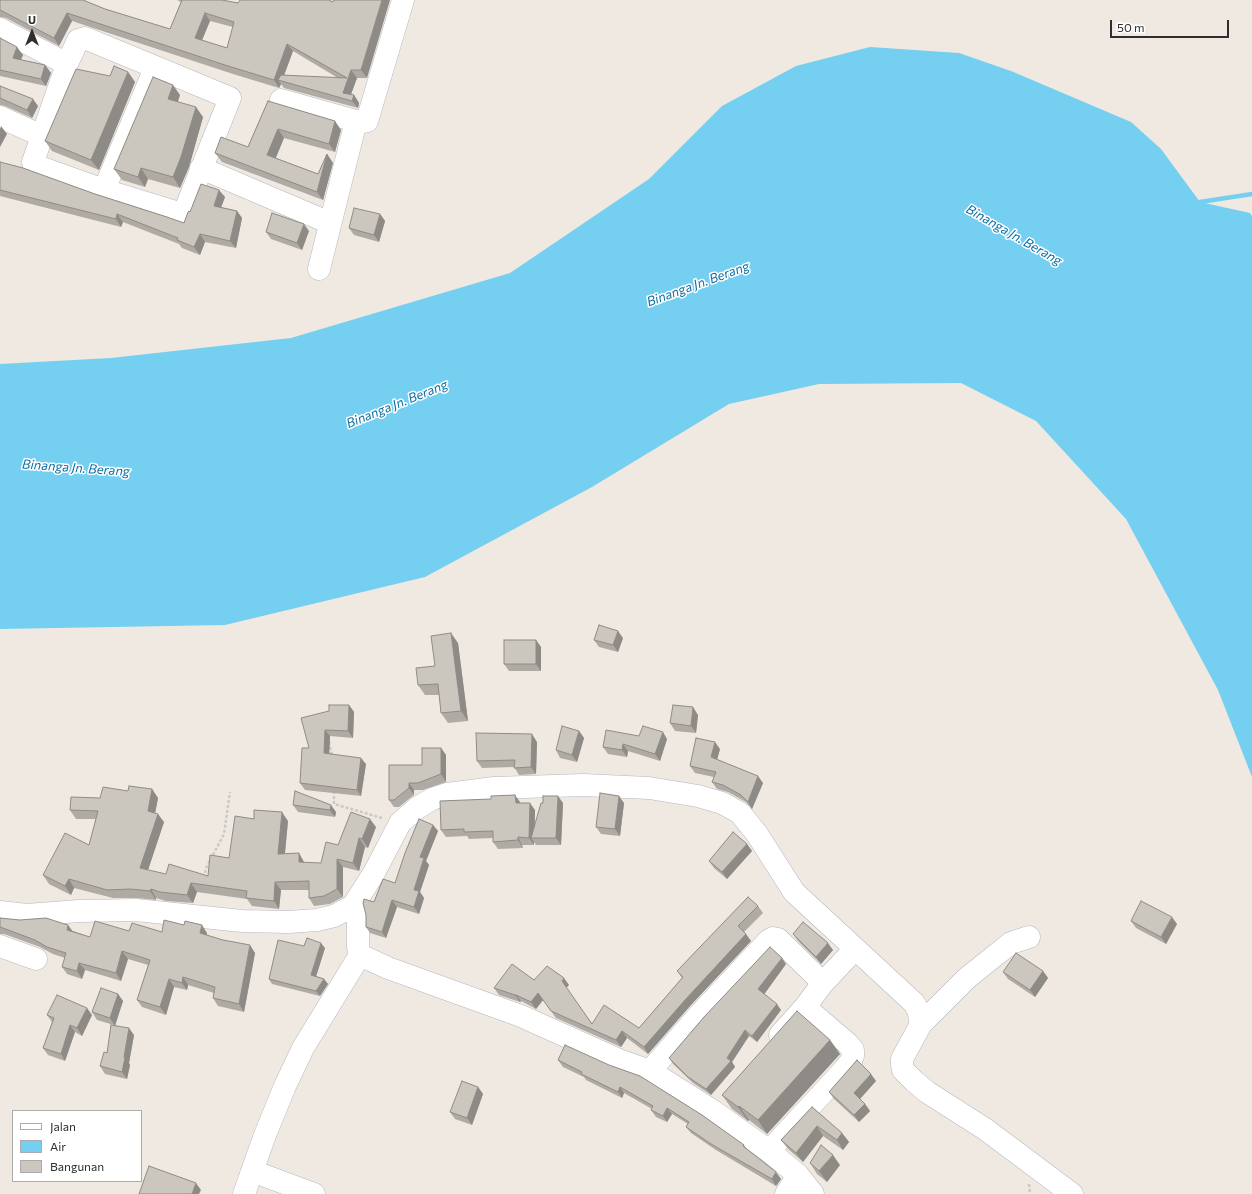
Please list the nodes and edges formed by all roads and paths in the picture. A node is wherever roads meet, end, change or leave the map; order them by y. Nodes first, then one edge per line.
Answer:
1 (403, 0) edge
2 (0, 29) edge
3 (67, 64) junction
4 (155, 68) junction
5 (281, 100) dead end
6 (0, 117) edge
7 (356, 121) junction
8 (42, 136) junction
9 (201, 168) junction
10 (104, 190) junction
11 (330, 223) junction
12 (319, 269) dead end
13 (329, 740) dead end
14 (332, 756) edge
15 (334, 785) edge
16 (230, 792) dead end
17 (400, 823) junction
18 (203, 882) edge
19 (353, 906) junction
20 (1, 917) edge
21 (1029, 937) dead end
22 (0, 946) edge
23 (855, 949) junction
24 (360, 955) junction
25 (36, 959) dead end
26 (823, 982) junction
27 (805, 1007) junction
28 (921, 1024) junction
29 (769, 1048) edge
30 (650, 1071) junction
31 (728, 1094) edge
32 (713, 1111) junction
33 (770, 1151) junction
34 (252, 1171) junction
35 (798, 1175) junction
36 (244, 1194) edge
37 (314, 1194) edge
38 (786, 1194) edge
39 (813, 1194) edge
40 (1072, 1194) edge

1 - 7 street
2 - 3 street
3 - 4 street
3 - 8 street
4 - 9 street
4 - 10 street
5 - 7 street
6 - 8 street
7 - 11 street
8 - 10 street
9 - 10 street
9 - 11 street
11 - 12 street
13 - 14 path
15 - 17 path
16 - 18 path
17 - 19 street
17 - 23 street
19 - 20 street
19 - 24 street
21 - 28 street
22 - 25 street
23 - 26 street
23 - 28 street
24 - 30 street
24 - 34 street
26 - 27 street
26 - 30 street
27 - 29 street
27 - 33 street
28 - 40 street
30 - 32 street
31 - 32 street
32 - 33 street
33 - 35 street
34 - 36 street
34 - 37 street
35 - 38 street
35 - 39 street

